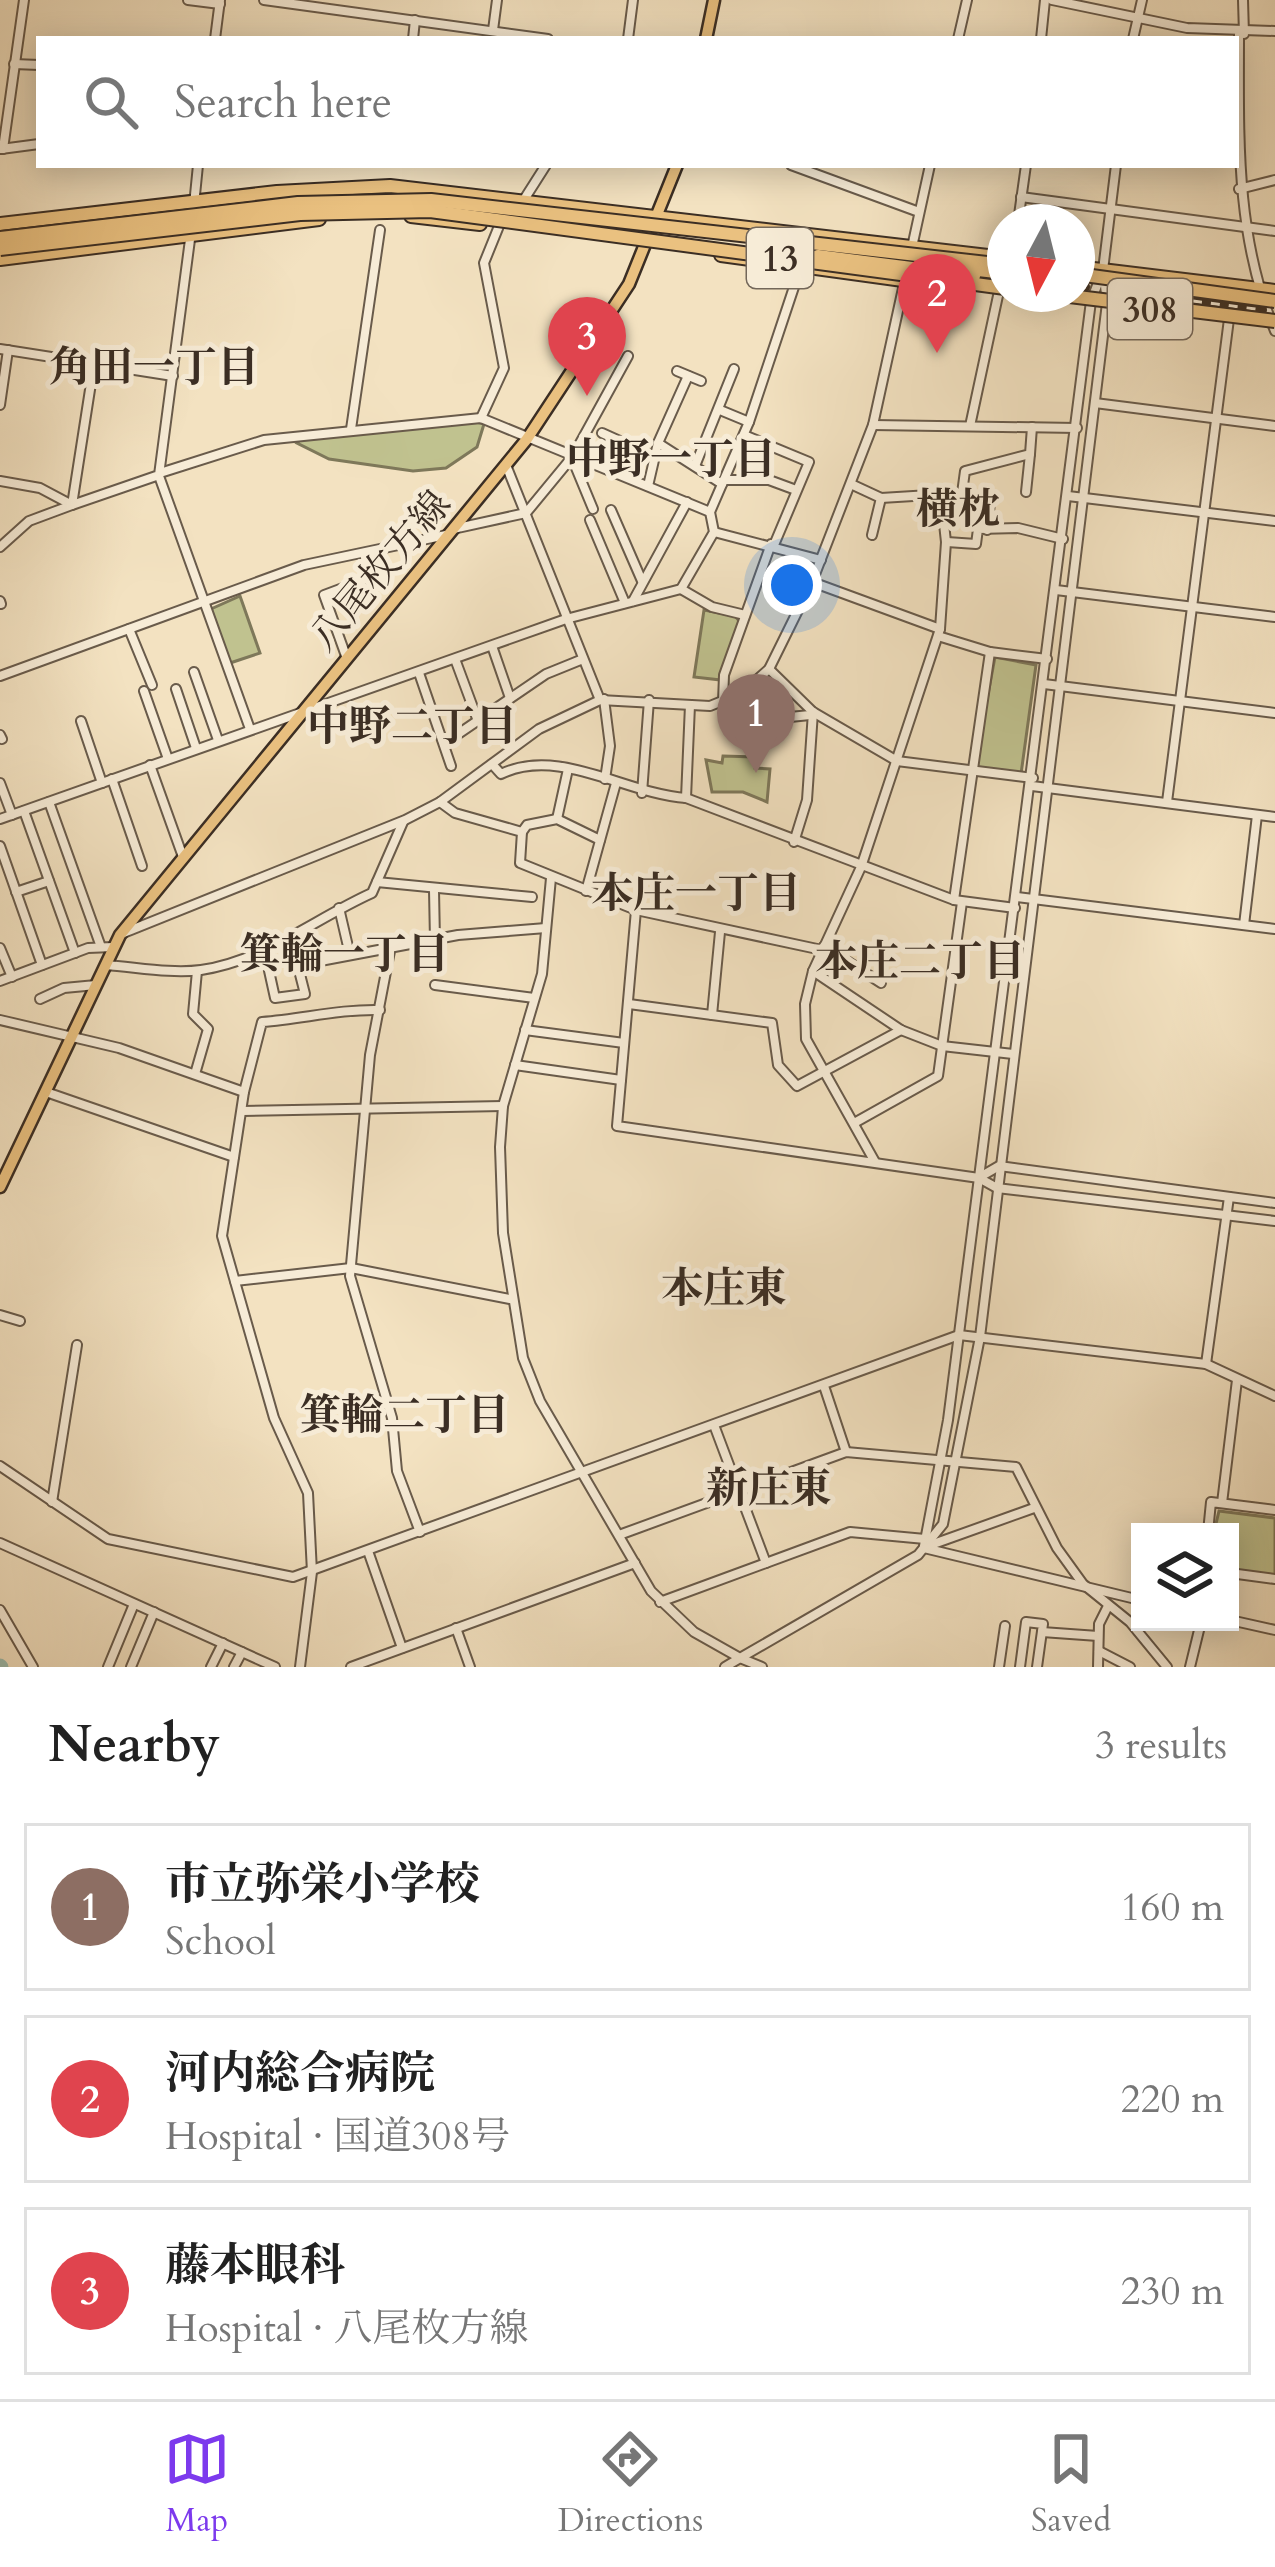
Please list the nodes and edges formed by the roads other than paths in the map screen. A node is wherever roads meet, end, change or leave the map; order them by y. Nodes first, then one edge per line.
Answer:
1 (24, 0) edge
2 (188, 0) edge
3 (264, 0) edge
4 (497, 0) edge
5 (633, 0) edge
6 (714, 0) edge
7 (967, 0) edge
8 (1049, 0) edge
9 (1142, 0) edge
10 (1243, 0) edge
11 (220, 2) edge
12 (1136, 19) junction
13 (415, 20) junction
14 (493, 31) junction
15 (1275, 32) edge
16 (1242, 34) junction
17 (215, 36) edge
18 (413, 36) edge
19 (527, 36) edge
20 (628, 36) edge
21 (707, 36) edge
22 (959, 36) edge
23 (1042, 36) edge
24 (1133, 36) edge
25 (14, 64) junction
26 (36, 65) edge
27 (1239, 89) edge
28 (36, 144) edge
29 (2, 149) edge
30 (199, 168) edge
31 (544, 168) edge
32 (676, 168) edge
33 (799, 168) edge
34 (929, 168) edge
35 (1026, 168) edge
36 (1116, 168) edge
37 (1238, 168) edge
38 (1275, 180) edge
39 (1239, 189) junction
40 (1022, 197) junction
41 (525, 198) junction
42 (194, 203) junction
43 (1021, 204) edge
44 (1111, 209) junction
45 (919, 212) junction
46 (661, 215) junction
47 (704, 220) junction
48 (0, 224) edge
49 (499, 226) junction
50 (1246, 227) junction
51 (380, 230) dead end
52 (1275, 230) edge
53 (191, 233) junction
54 (0, 238) edge
55 (648, 246) junction
56 (912, 246) junction
57 (0, 249) edge
58 (819, 253) junction
59 (715, 254) junction
60 (0, 259) edge
61 (800, 269) junction
62 (1103, 269) junction
63 (987, 272) edge
64 (1095, 272) edge
65 (987, 276) edge
66 (987, 276) edge
67 (987, 276) edge
68 (987, 279) edge
69 (1095, 280) edge
70 (904, 281) junction
71 (1095, 283) edge
72 (1095, 290) edge
73 (1258, 290) junction
74 (1275, 292) edge
75 (1095, 299) edge
76 (1275, 301) edge
77 (1095, 302) edge
78 (1107, 303) junction
79 (996, 312) edge
80 (1090, 312) edge
81 (1208, 313) junction
82 (1229, 319) junction
83 (1274, 326) edge
84 (4, 350) edge
85 (628, 356) dead end
86 (94, 364) junction
87 (734, 369) dead end
88 (677, 371) dead end
89 (173, 376) junction
90 (688, 376) junction
91 (701, 381) dead end
92 (1095, 403) junction
93 (0, 405) edge
94 (720, 410) junction
95 (481, 418) junction
96 (1216, 418) junction
97 (749, 422) junction
98 (873, 424) junction
99 (970, 426) junction
100 (1275, 426) edge
101 (1032, 427) junction
102 (1077, 428) junction
103 (351, 429) junction
104 (602, 434) dead end
105 (743, 435) junction
106 (526, 439) junction
107 (658, 443) junction
108 (1030, 454) junction
109 (573, 456) junction
110 (655, 457) junction
111 (585, 461) junction
112 (506, 465) junction
113 (695, 466) junction
114 (159, 474) junction
115 (0, 481) edge
116 (723, 482) junction
117 (852, 485) junction
118 (647, 486) junction
119 (796, 490) junction
120 (1027, 492) dead end
121 (962, 493) junction
122 (941, 496) junction
123 (1068, 496) junction
124 (1084, 497) junction
125 (881, 498) junction
126 (686, 502) junction
127 (72, 505) junction
128 (611, 510) dead end
129 (1205, 511) junction
130 (710, 512) junction
131 (526, 513) junction
132 (1275, 520) edge
133 (618, 526) junction
134 (987, 530) junction
135 (449, 532) junction
136 (713, 532) junction
137 (597, 535) junction
138 (872, 536) dead end
139 (1063, 539) junction
140 (946, 542) junction
141 (773, 544) junction
142 (0, 547) edge
143 (821, 560) junction
144 (364, 580) dead end
145 (812, 582) junction
146 (643, 583) junction
147 (681, 589) junction
148 (1056, 590) junction
149 (1072, 592) junction
150 (206, 601) junction
151 (629, 602) junction
152 (1192, 606) junction
153 (745, 615) junction
154 (1275, 617) edge
155 (566, 619) junction
156 (130, 629) junction
157 (939, 632) junction
158 (492, 646) junction
159 (990, 652) junction
160 (346, 656) junction
161 (455, 659) junction
162 (583, 659) junction
163 (1047, 659) junction
164 (769, 669) junction
165 (194, 672) dead end
166 (418, 673) junction
167 (0, 676) edge
168 (1044, 683) junction
169 (1060, 685) junction
170 (176, 689) dead end
171 (510, 698) junction
172 (602, 700) junction
173 (649, 700) junction
174 (1180, 701) junction
175 (724, 702) junction
176 (690, 705) junction
177 (301, 712) junction
178 (1275, 713) edge
179 (812, 714) junction
180 (770, 719) dead end
181 (81, 721) dead end
182 (478, 721) junction
183 (250, 729) junction
184 (218, 740) junction
185 (445, 743) junction
186 (196, 748) junction
187 (168, 759) junction
188 (897, 760) junction
189 (492, 764) junction
190 (150, 765) junction
191 (451, 766) dead end
192 (568, 769) junction
193 (970, 770) junction
194 (605, 779) junction
195 (107, 781) junction
196 (1032, 782) junction
197 (0, 783) edge
198 (616, 783) junction
199 (1048, 788) junction
200 (641, 793) junction
201 (686, 799) junction
202 (50, 802) junction
203 (440, 802) junction
204 (1167, 802) junction
205 (24, 811) junction
206 (12, 815) junction
207 (1257, 815) junction
208 (1275, 817) edge
209 (0, 819) edge
210 (405, 820) junction
211 (557, 820) junction
212 (522, 832) junction
213 (600, 841) junction
214 (794, 842) junction
215 (0, 847) edge
216 (183, 857) junction
217 (142, 866) dead end
218 (862, 867) junction
219 (551, 878) junction
220 (49, 881) junction
221 (377, 882) junction
222 (434, 890) junction
223 (586, 891) junction
224 (16, 892) junction
225 (532, 897) dead end
226 (1034, 899) junction
227 (958, 901) junction
228 (1016, 902) junction
229 (339, 908) junction
230 (636, 910) junction
231 (1244, 925) junction
232 (546, 928) junction
233 (1275, 929) edge
234 (720, 932) junction
235 (291, 939) junction
236 (436, 941) junction
237 (111, 943) junction
238 (0, 948) edge
239 (264, 948) junction
240 (823, 948) junction
241 (390, 951) junction
242 (74, 953) junction
243 (350, 956) junction
244 (42, 965) junction
245 (105, 965) junction
246 (298, 965) junction
247 (197, 971) junction
248 (813, 971) junction
249 (12, 977) junction
250 (0, 982) edge
251 (881, 983) dead end
252 (95, 985) junction
253 (435, 985) dead end
254 (535, 998) junction
255 (40, 999) dead end
256 (629, 1004) junction
257 (380, 1010) junction
258 (712, 1015) junction
259 (0, 1020) edge
260 (525, 1030) junction
261 (901, 1030) junction
262 (71, 1036) junction
263 (624, 1042) junction
264 (942, 1046) junction
265 (997, 1052) junction
266 (1012, 1054) junction
267 (515, 1066) junction
268 (822, 1071) junction
269 (196, 1074) junction
270 (621, 1080) junction
271 (46, 1092) junction
272 (244, 1092) junction
273 (503, 1106) junction
274 (368, 1110) junction
275 (242, 1111) junction
276 (856, 1122) junction
277 (234, 1157) junction
278 (876, 1163) junction
279 (999, 1166) junction
280 (979, 1178) junction
281 (0, 1187) edge
282 (997, 1188) junction
283 (1229, 1197) junction
284 (1275, 1203) edge
285 (1226, 1215) junction
286 (1275, 1222) edge
287 (351, 1268) junction
288 (235, 1281) junction
289 (510, 1299) junction
290 (0, 1315) edge
291 (20, 1321) dead end
292 (959, 1335) junction
293 (980, 1337) junction
294 (77, 1345) dead end
295 (1206, 1364) junction
296 (1237, 1380) junction
297 (824, 1386) junction
298 (1275, 1396) edge
299 (714, 1425) junction
300 (847, 1452) junction
301 (941, 1460) junction
302 (957, 1462) junction
303 (0, 1466) edge
304 (582, 1475) junction
305 (740, 1491) junction
306 (52, 1503) junction
307 (1222, 1503) junction
308 (1034, 1508) junction
309 (1275, 1510) edge
310 (1209, 1523) edge
311 (420, 1532) junction
312 (619, 1535) junction
313 (0, 1543) edge
314 (924, 1543) junction
315 (368, 1551) junction
316 (635, 1563) junction
317 (766, 1563) junction
318 (311, 1572) junction
319 (1239, 1575) edge
320 (1275, 1579) edge
321 (1083, 1584) junction
322 (1131, 1597) edge
323 (660, 1602) junction
324 (134, 1604) junction
325 (1108, 1606) junction
326 (0, 1610) edge
327 (154, 1612) junction
328 (1239, 1621) edge
329 (1005, 1626) dead end
330 (456, 1628) junction
331 (1275, 1630) edge
332 (1199, 1631) edge
333 (1042, 1632) junction
334 (1098, 1636) junction
335 (223, 1643) junction
336 (402, 1648) junction
337 (1100, 1651) junction
338 (242, 1652) junction
339 (740, 1658) junction
340 (270, 1666) edge
341 (33, 1667) edge
342 (108, 1667) edge
343 (131, 1667) edge
344 (212, 1667) edge
345 (234, 1667) edge
346 (300, 1667) edge
347 (351, 1667) edge
348 (470, 1667) edge
349 (724, 1667) edge
350 (762, 1667) edge
351 (999, 1667) edge
352 (1021, 1667) edge
353 (1037, 1667) edge
354 (1098, 1667) edge
355 (1130, 1667) edge
356 (1168, 1667) edge
357 (1190, 1667) edge

1 - 25 street
2 - 11 street
3 - 13 street
4 - 14 street
5 - 20 street
6 - 21 main road
7 - 22 street
8 - 12 street
8 - 23 street
9 - 12 street
10 - 16 street
11 - 17 street
12 - 16 street
12 - 24 street
13 - 14 street
13 - 18 street
14 - 19 street
15 - 16 street
16 - 27 street
25 - 26 street
25 - 29 street
28 - 29 street
30 - 42 street
31 - 41 street
32 - 46 main road, 八尾枚方線
33 - 45 street
34 - 45 street
35 - 40 street
36 - 44 street
37 - 39 street
38 - 39 street
39 - 50 street
40 - 43 street
40 - 44 street
41 - 42 highway
41 - 46 highway
42 - 48 highway
42 - 53 street
44 - 50 street
44 - 62 street
45 - 56 street
46 - 47 highway
46 - 55 main road, 八尾枚方線
47 - 56 highway
47 - 58 highway
49 - 53 highway
49 - 55 highway
49 - 95 street
50 - 52 street
50 - 73 street
51 - 103 street
53 - 60 highway
53 - 89 street
54 - 66 highway, 13, bridge
55 - 59 highway
55 - 106 main road, 八尾枚方線
56 - 63 highway
56 - 70 street
57 - 67 highway, 13, bridge
58 - 59 highway
58 - 65 highway, bridge
59 - 61 highway
61 - 70 highway
61 - 97 street
62 - 64 highway, 308
62 - 72 street
62 - 73 highway, 308
62 - 78 street
68 - 70 highway
69 - 76 highway, bridge
70 - 98 street
71 - 81 highway, bridge
73 - 74 highway, 308
73 - 83 street
75 - 81 highway, bridge
77 - 78 highway, 308
78 - 82 highway, 308
78 - 92 street
79 - 99 street
80 - 102 street
81 - 83 highway, bridge
82 - 83 highway, 308
82 - 96 street
84 - 86 street
84 - 93 street
85 - 109 street
86 - 89 street
86 - 127 street
87 - 94 street
88 - 90 street
89 - 114 street
90 - 91 street
90 - 107 street
92 - 96 street
92 - 124 street
94 - 97 street
94 - 113 street
95 - 103 street
95 - 106 street
96 - 100 street
96 - 129 street
97 - 105 street
98 - 99 street
98 - 117 street
99 - 101 street
101 - 102 street
101 - 108 street
102 - 123 street
103 - 114 street
104 - 110 street
105 - 116 street
105 - 119 street
106 - 109 street
106 - 112 main road, 八尾枚方線
107 - 110 street
107 - 113 street
108 - 120 street
108 - 121 street
109 - 111 street
109 - 131 street
110 - 118 street
111 - 118 street
111 - 137 street
112 - 131 street
112 - 135 main road, 八尾枚方線
113 - 116 street
114 - 127 street
114 - 150 street
115 - 127 street
116 - 119 street
116 - 130 street
117 - 125 street
117 - 143 street
118 - 126 street
119 - 141 street
121 - 122 street
121 - 134 street
122 - 125 street
122 - 140 street
123 - 124 street
123 - 139 street
124 - 129 street
124 - 149 street
125 - 138 street
126 - 130 street
126 - 146 street
127 - 142 street
128 - 133 street
129 - 132 street
129 - 152 street
130 - 136 street
131 - 135 street
131 - 155 street
133 - 137 street
133 - 146 street
134 - 139 street
134 - 140 street
135 - 150 street
135 - 160 main road, 八尾枚方線
136 - 141 street
136 - 147 street
137 - 151 street
139 - 148 street
140 - 157 street
141 - 143 street
141 - 153 street
143 - 145 street
144 - 160 street
145 - 157 street
145 - 164 street
146 - 151 street
147 - 151 street
147 - 153 street
148 - 149 street
148 - 163 street
149 - 152 street
149 - 169 street
150 - 156 street
150 - 183 street
151 - 155 street
152 - 154 street
152 - 174 street
153 - 175 street
155 - 158 street
155 - 162 street
156 - 167 street
156 - 187 street
157 - 159 street
157 - 188 street
158 - 161 street
158 - 171 street
159 - 163 street
159 - 193 street
160 - 177 main road, 八尾枚方線
161 - 166 street
161 - 182 street
162 - 171 street
162 - 172 street
163 - 168 street
164 - 175 street
164 - 179 street
165 - 184 street
166 - 177 street
166 - 185 street
168 - 169 street
168 - 196 street
169 - 174 street
169 - 199 street
170 - 186 street
171 - 182 street
172 - 173 street
172 - 189 street
172 - 194 street
173 - 176 street
173 - 200 street
174 - 178 street
174 - 204 street
175 - 176 street
176 - 201 street
177 - 183 street
177 - 216 main road, 八尾枚方線
179 - 180 street
179 - 188 street
179 - 214 street
181 - 195 street
182 - 185 street
183 - 184 street
184 - 186 street
185 - 191 street
186 - 187 street
187 - 190 street
188 - 193 street
188 - 218 street
189 - 192 street
189 - 203 street
190 - 195 street
190 - 216 street
192 - 194 street
192 - 211 street
193 - 196 street
193 - 227 street
194 - 198 street
195 - 202 street
195 - 217 street
196 - 199 street
196 - 228 street
197 - 206 street
198 - 200 street
198 - 213 street
199 - 204 street
199 - 226 street
200 - 201 street
201 - 214 street
202 - 205 street
202 - 237 street
203 - 210 street
203 - 212 street
204 - 207 street
205 - 206 street
205 - 220 street
206 - 209 street
207 - 208 street
207 - 231 street
210 - 221 street
210 - 237 street
211 - 212 street
211 - 213 street
212 - 219 street
213 - 223 street
214 - 218 street
215 - 224 street
216 - 237 main road, 八尾枚方線
218 - 227 street
218 - 240 street
219 - 223 street
219 - 232 street
220 - 224 street
220 - 242 street
221 - 222 street
221 - 229 street
222 - 225 street
222 - 236 street
223 - 230 street
224 - 244 street
226 - 228 street
226 - 231 street
226 - 266 street
227 - 228 street
227 - 264 street
228 - 265 street
229 - 235 street
229 - 243 street
230 - 234 street
230 - 256 street
231 - 233 street
232 - 236 street
232 - 254 street
234 - 240 street
234 - 258 street
235 - 239 street
235 - 246 street
236 - 241 street
237 - 242 street
237 - 245 main road, 八尾枚方線
238 - 249 street
239 - 246 street
239 - 247 street
240 - 248 street
240 - 251 street
241 - 243 street
241 - 257 street
242 - 244 street
243 - 246 street
244 - 249 street
245 - 247 street
245 - 252 main road, 八尾枚方線
247 - 269 street
248 - 261 street
248 - 268 street
249 - 250 street
252 - 255 street
252 - 262 main road, 八尾枚方線
253 - 254 street
254 - 260 street
256 - 258 street
256 - 263 street
257 - 272 street
257 - 274 street
258 - 268 street
259 - 262 street
260 - 263 street
260 - 267 street
261 - 264 street
261 - 268 street
262 - 269 street
262 - 271 main road, 八尾枚方線
263 - 270 street
264 - 265 street
264 - 276 street
265 - 266 street
265 - 280 street
266 - 279 street
267 - 270 street
267 - 273 street
268 - 276 street
269 - 272 street
270 - 278 street
271 - 277 street
271 - 281 main road, 八尾枚方線
272 - 275 street
273 - 274 street
273 - 289 street
274 - 275 street
274 - 287 street
275 - 277 street
276 - 278 street
277 - 288 street
278 - 280 street
279 - 280 street
279 - 282 street
279 - 283 street
280 - 282 street
280 - 292 street
282 - 285 street
282 - 293 street
283 - 284 street
283 - 285 street
285 - 286 street
285 - 295 street
287 - 288 street
287 - 289 street
287 - 311 street
288 - 318 street
289 - 304 street
290 - 291 street
292 - 293 street
292 - 297 street
292 - 301 street
293 - 295 street
293 - 302 street
294 - 306 street
295 - 296 street
296 - 298 street
296 - 307 street
297 - 299 street
297 - 300 street
299 - 304 street
299 - 305 street
300 - 301 street
300 - 305 street
301 - 302 street
301 - 314 street
302 - 308 street
302 - 314 street
303 - 306 street
304 - 311 street
304 - 312 street
305 - 312 street
305 - 317 street
306 - 318 street
307 - 309 street
307 - 310 street
308 - 314 street
308 - 321 street
311 - 315 street
312 - 316 street
313 - 324 street
314 - 317 street
314 - 321 street
314 - 339 street
315 - 318 street
315 - 336 street
316 - 323 street
316 - 330 street
317 - 323 street
318 - 346 street
319 - 320 street
321 - 322 street
321 - 325 street
323 - 339 street
324 - 327 street
324 - 342 street
325 - 334 street
325 - 356 street
326 - 341 street
327 - 335 street
327 - 343 street
328 - 331 street
329 - 351 street
330 - 336 street
330 - 348 street
332 - 357 street
333 - 334 street
333 - 352 street
333 - 353 street
334 - 337 street
335 - 338 street
335 - 344 street
336 - 347 street
337 - 354 street
337 - 355 street
338 - 340 street
338 - 345 street
339 - 349 street
339 - 350 street

